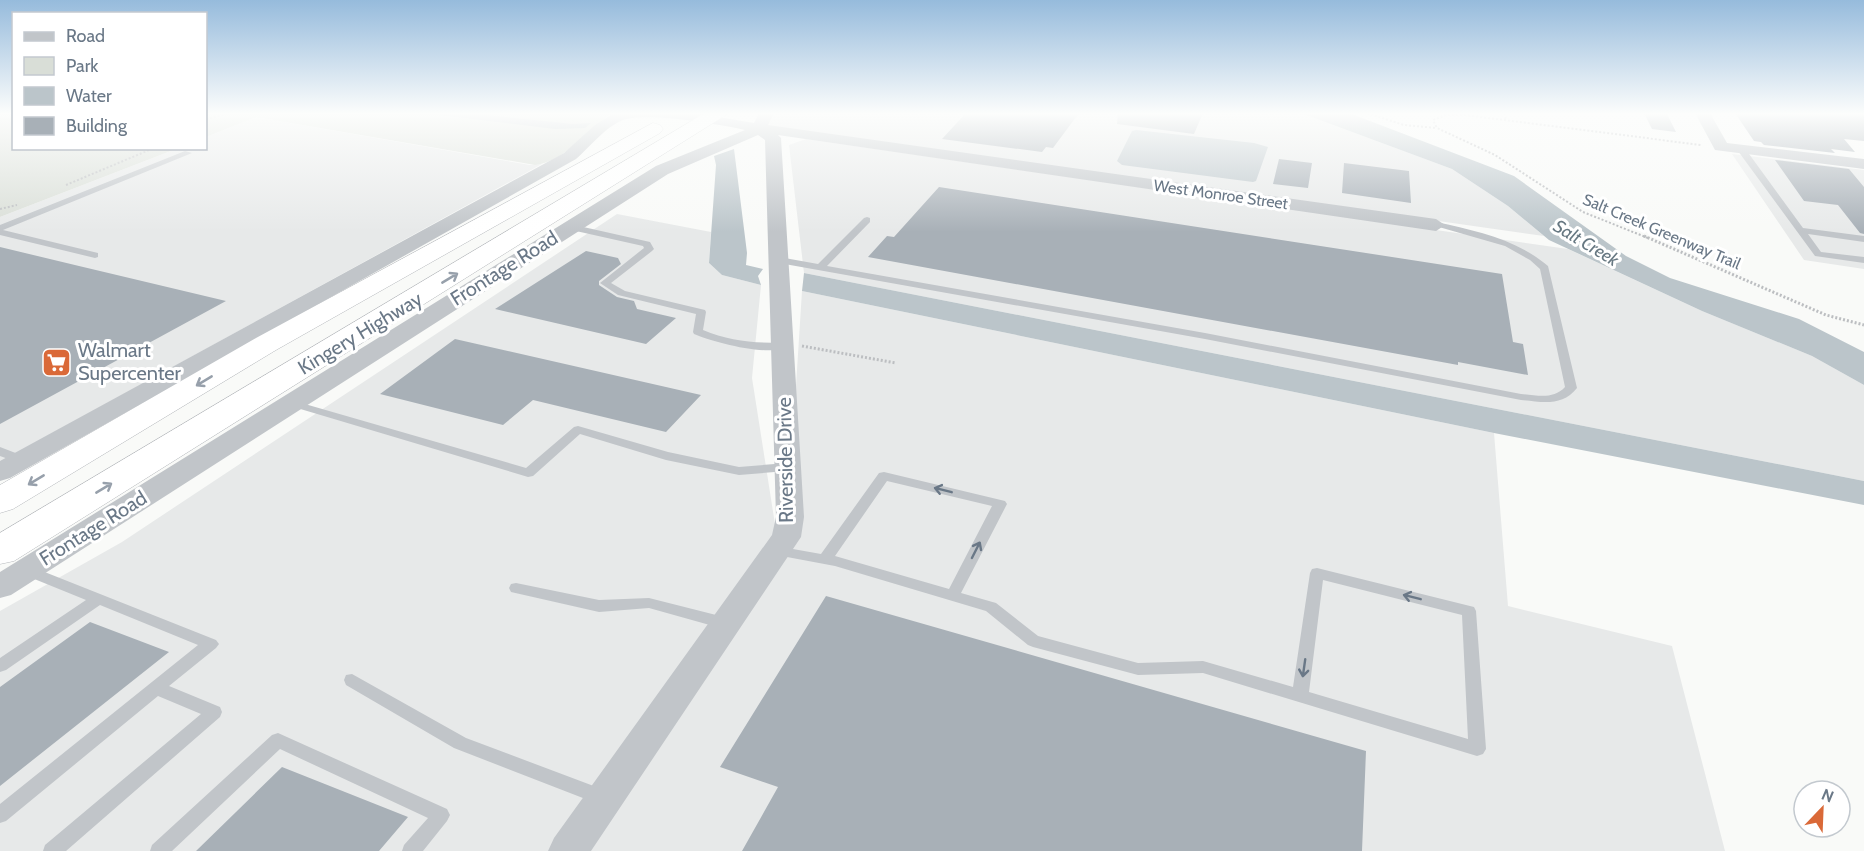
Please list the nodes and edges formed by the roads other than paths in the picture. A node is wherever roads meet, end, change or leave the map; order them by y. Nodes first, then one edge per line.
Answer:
1 (188, 153) dead end
2 (574, 153) edge
3 (611, 153) edge
4 (654, 153) edge
5 (701, 153) edge
6 (774, 153) edge
7 (938, 153) edge
8 (1744, 153) edge
9 (1771, 153) edge
10 (1864, 164) edge
11 (867, 220) dead end
12 (1436, 225) joint
13 (570, 227) junction
14 (0, 230) edge
15 (1800, 230) junction
16 (1864, 239) edge
17 (95, 255) dead end
18 (779, 260) junction
19 (1864, 260) edge
20 (820, 267) junction
21 (782, 344) junction
22 (291, 403) junction
23 (0, 451) edge
24 (22, 460) junction
25 (788, 467) junction
26 (0, 472) edge
27 (0, 501) edge
28 (0, 551) edge
29 (776, 551) junction
30 (825, 559) junction
31 (27, 570) junction
32 (0, 587) edge
33 (516, 588) dead end
34 (953, 595) junction
35 (98, 599) junction
36 (724, 623) junction
37 (0, 666) edge
38 (352, 680) dead end
39 (156, 688) junction
40 (1300, 696) junction
41 (605, 798) junction
42 (0, 815) edge
43 (52, 851) edge
44 (159, 851) edge
45 (411, 851) edge
46 (567, 851) edge

1 - 14 lane
2 - 24 street
3 -> 27 highway, Kingery Highway
28 -> 4 highway, Kingery Highway
5 - 13 street, Frontage Road
6 - 18 street, Riverside Drive
7 - 12 street, West Monroe Street
8 - 15 lane
9 - 10 street
11 - 20 lane
12 - 20 lane
13 - 21 lane
13 - 22 street, Frontage Road
14 - 17 lane
15 - 16 lane
15 - 19 lane
18 - 20 lane
18 - 21 street, Riverside Drive
21 - 25 street, Riverside Drive
22 - 25 lane
22 - 31 street, Frontage Road
23 - 24 lane
24 - 26 street
25 - 29 street, Riverside Drive
29 - 30 lane
29 - 36 street, Riverside Drive
30 - 34 lane
34 -> 30 lane
31 - 32 street, Frontage Road
31 - 35 lane
33 - 36 lane
34 - 40 lane
35 - 37 lane
35 - 39 lane
36 - 41 street, Riverside Drive
38 - 41 lane
39 - 42 lane
39 - 43 lane
40 -> 40 lane
41 - 46 street, Riverside Drive
44 - 45 lane

